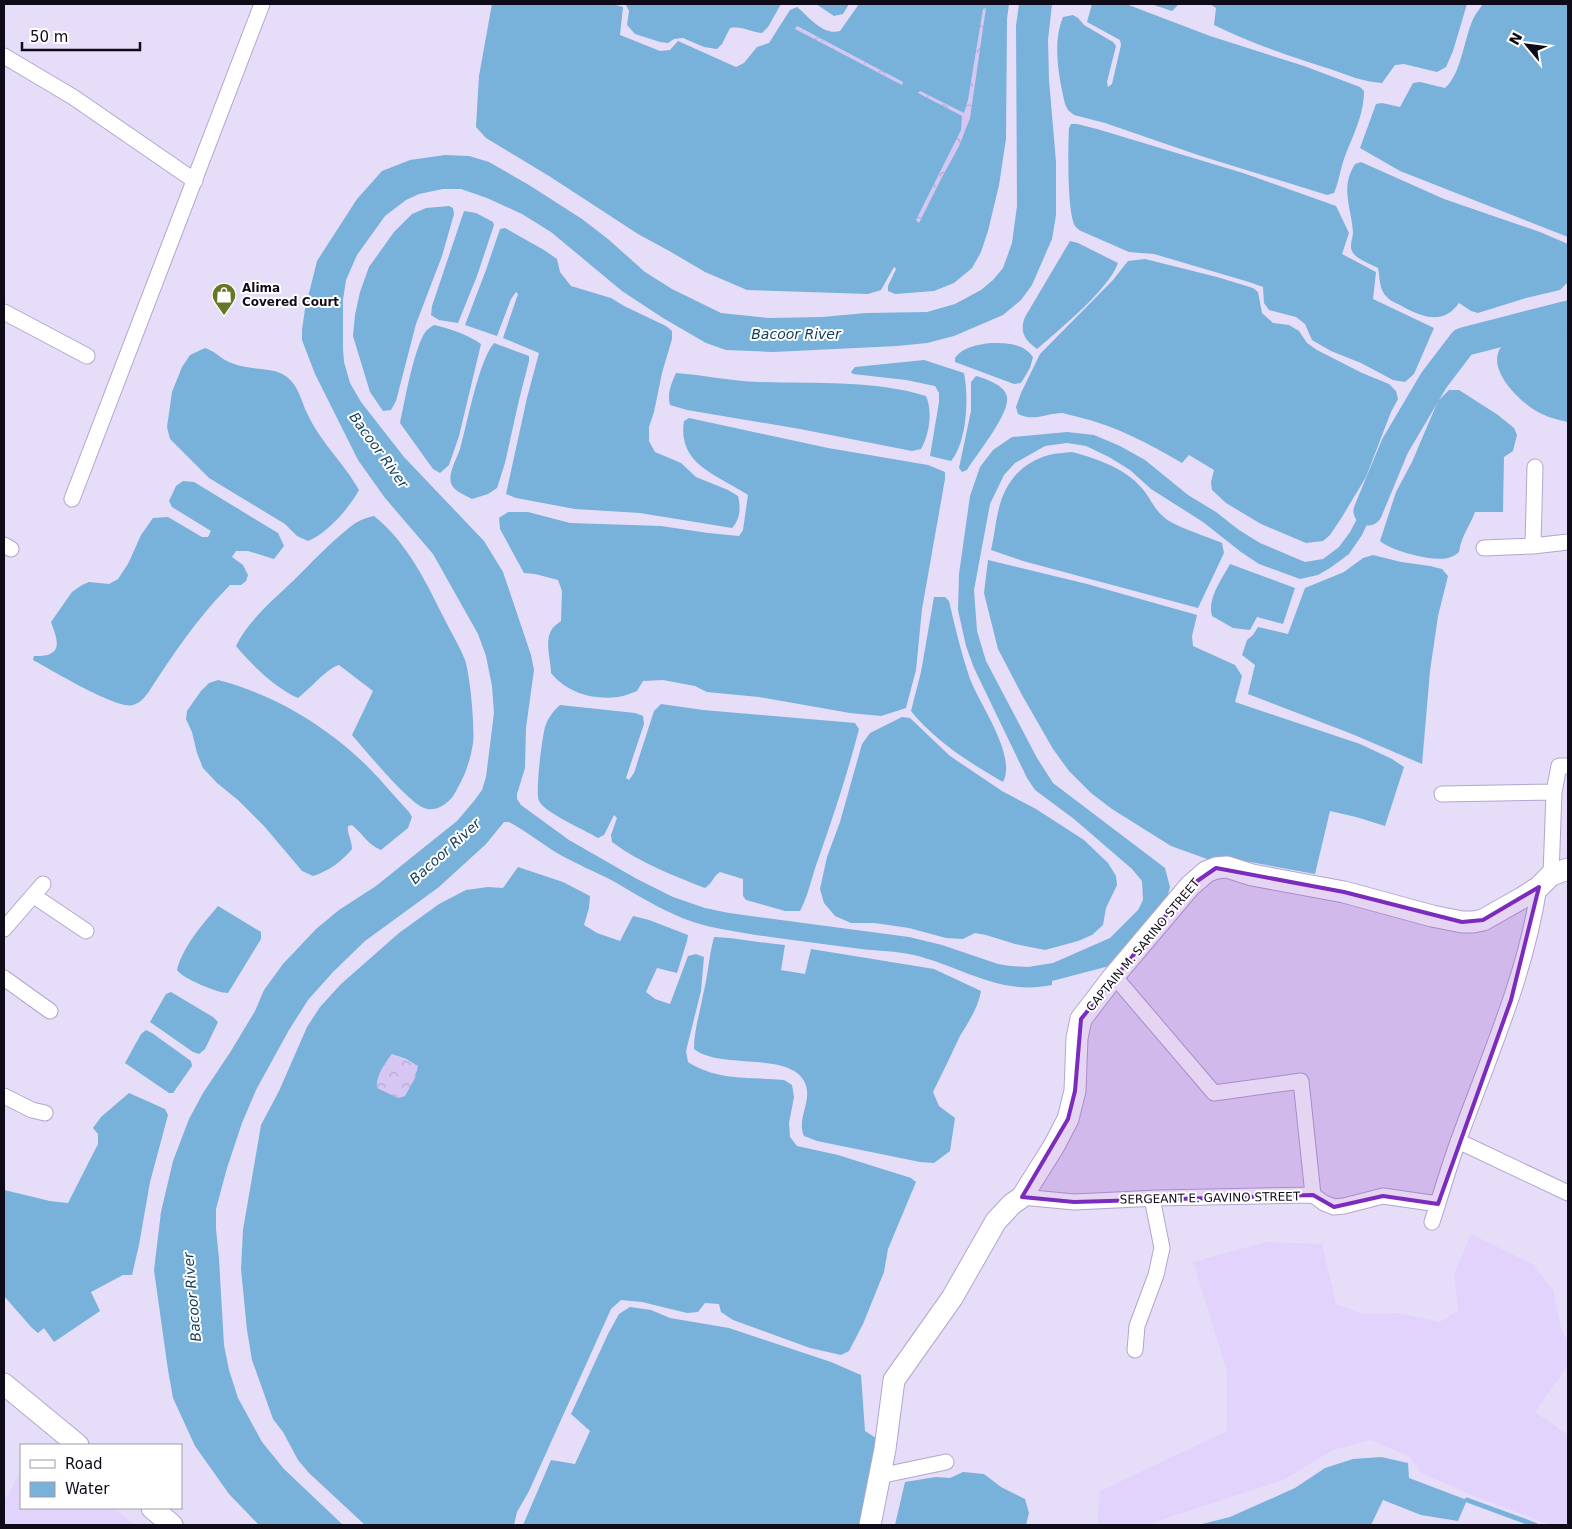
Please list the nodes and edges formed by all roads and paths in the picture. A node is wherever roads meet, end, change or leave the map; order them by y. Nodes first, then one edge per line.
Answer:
1 (262, 4) edge
2 (4, 56) edge
3 (195, 181) junction
4 (4, 312) edge
5 (87, 356) dead end
6 (1535, 467) dead end
7 (72, 499) dead end
8 (1568, 542) edge
9 (1533, 546) junction
10 (1484, 548) dead end
11 (1568, 766) edge
12 (1554, 792) junction
13 (1442, 794) dead end
14 (1553, 877) edge
15 (4, 929) edge
16 (86, 931) dead end
17 (1114, 976) junction
18 (4, 978) edge
19 (50, 1011) dead end
20 (4, 1096) edge
21 (45, 1113) dead end
22 (1458, 1141) junction
23 (1568, 1193) edge
24 (1313, 1195) junction
25 (1022, 1197) junction
26 (1152, 1198) junction
27 (1438, 1204) junction
28 (1432, 1222) dead end
29 (1135, 1350) dead end
30 (4, 1384) edge
31 (77, 1444) edge
32 (946, 1462) dead end
33 (879, 1476) junction
34 (153, 1509) edge
35 (172, 1525) edge
36 (870, 1525) edge

1 - 3 street
2 - 3 street
3 - 7 street
4 - 5 street
6 - 9 street
8 - 9 street
9 - 10 street
11 - 12 street
12 - 13 street
12 - 14 street
14 - 17 street, CAPTAIN M. SARINO STREET
14 - 22 street
15 - 16 street
17 - 24 street, SERGEANT E. GAVINO STREET
17 - 25 street, CAPTAIN M. SARINO STREET
18 - 19 street
20 - 21 street
22 - 23 street
22 - 27 street
24 - 26 street, SERGEANT E. GAVINO STREET
24 - 27 street
25 - 26 street, SERGEANT E. GAVINO STREET
25 - 33 street, CAPTAIN M. SARINO STREET
26 - 29 street
27 - 28 street
30 - 31 street
32 - 33 street
33 - 36 street, CAPTAIN M. SARINO STREET
34 - 35 street

